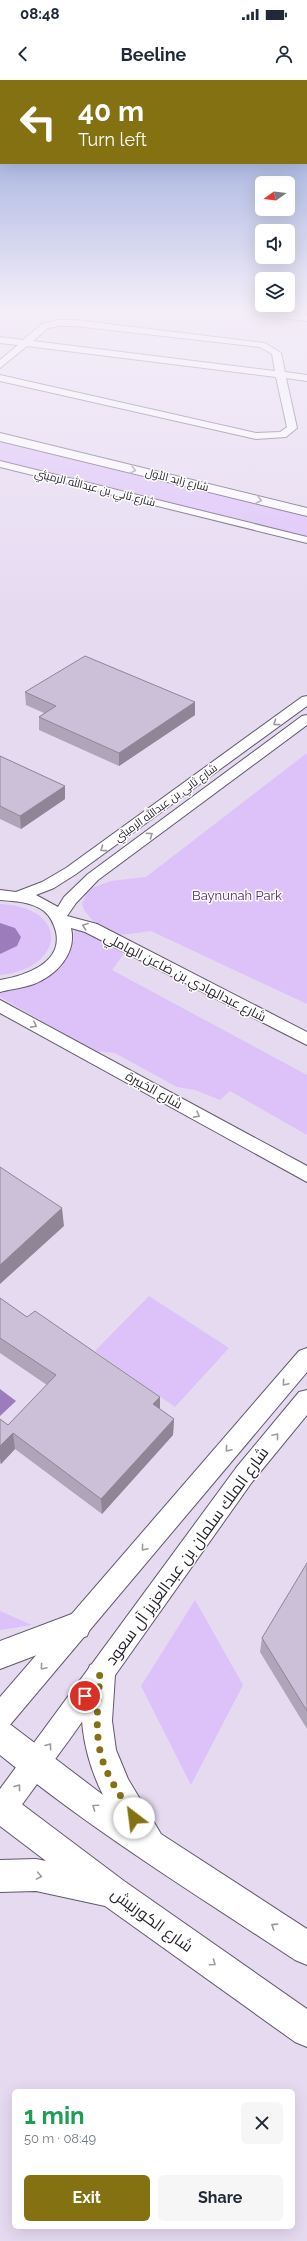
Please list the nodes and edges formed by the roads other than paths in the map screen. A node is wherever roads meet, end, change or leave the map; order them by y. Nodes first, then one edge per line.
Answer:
1 (149, 412) edge
2 (289, 412) edge
3 (0, 427) edge
4 (0, 437) edge
5 (0, 464) edge
6 (307, 500) edge
7 (307, 512) edge
8 (307, 540) edge
9 (307, 700) edge
10 (307, 719) edge
11 (0, 882) edge
12 (0, 894) edge
13 (19, 896) junction
14 (61, 919) junction
15 (0, 986) edge
16 (0, 1006) edge
17 (307, 1039) edge
18 (307, 1175) edge
19 (307, 1357) edge
20 (307, 1399) edge
21 (77, 1626) junction
22 (0, 1655) edge
23 (100, 1675) junction
24 (0, 1717) edge
25 (0, 1736) edge
26 (35, 1765) junction
27 (1, 1809) edge
28 (150, 1845) junction
29 (0, 1876) edge
30 (113, 1892) junction
31 (307, 1948) edge
32 (307, 2030) edge

1 - 2 street
3 - 6 main road, شارع زايد الأول
4 -> 7 main road, شارع زايد الأول
5 - 8 street, شارع ثاني بن عبدالله الرميثي
9 -> 13 street, شارع ثاني بن عبدالله الرميثي
14 -> 10 street, شارع ثاني بن عبدالله الرميثي
11 - 13 street
12 - 13 street
13 - 14 street
14 - 15 street
17 -> 14 street, شارع عبدالهادي بن ضاعن الهاملي
16 -> 18 street, شارع الخبيرة
19 -> 21 street, شارع الملك سلمان بن عبدالعزيز آل سعود
23 -> 20 street, شارع الملك سلمان بن عبدالعزيز آل سعود
21 - 22 main road
21 -> 24 street, شارع الملك سلمان بن عبدالعزيز آل سعود
26 -> 23 street, شارع الملك سلمان بن عبدالعزيز آل سعود
23 - 28 main road
25 - 26 main road
27 -> 26 street, شارع الملك سلمان بن عبدالعزيز آل سعود
28 -> 26 main road
27 - 30 main road, شارع الكورنيش
31 -> 28 main road
29 -> 30 main road
30 -> 32 main road, شارع الكورنيش

